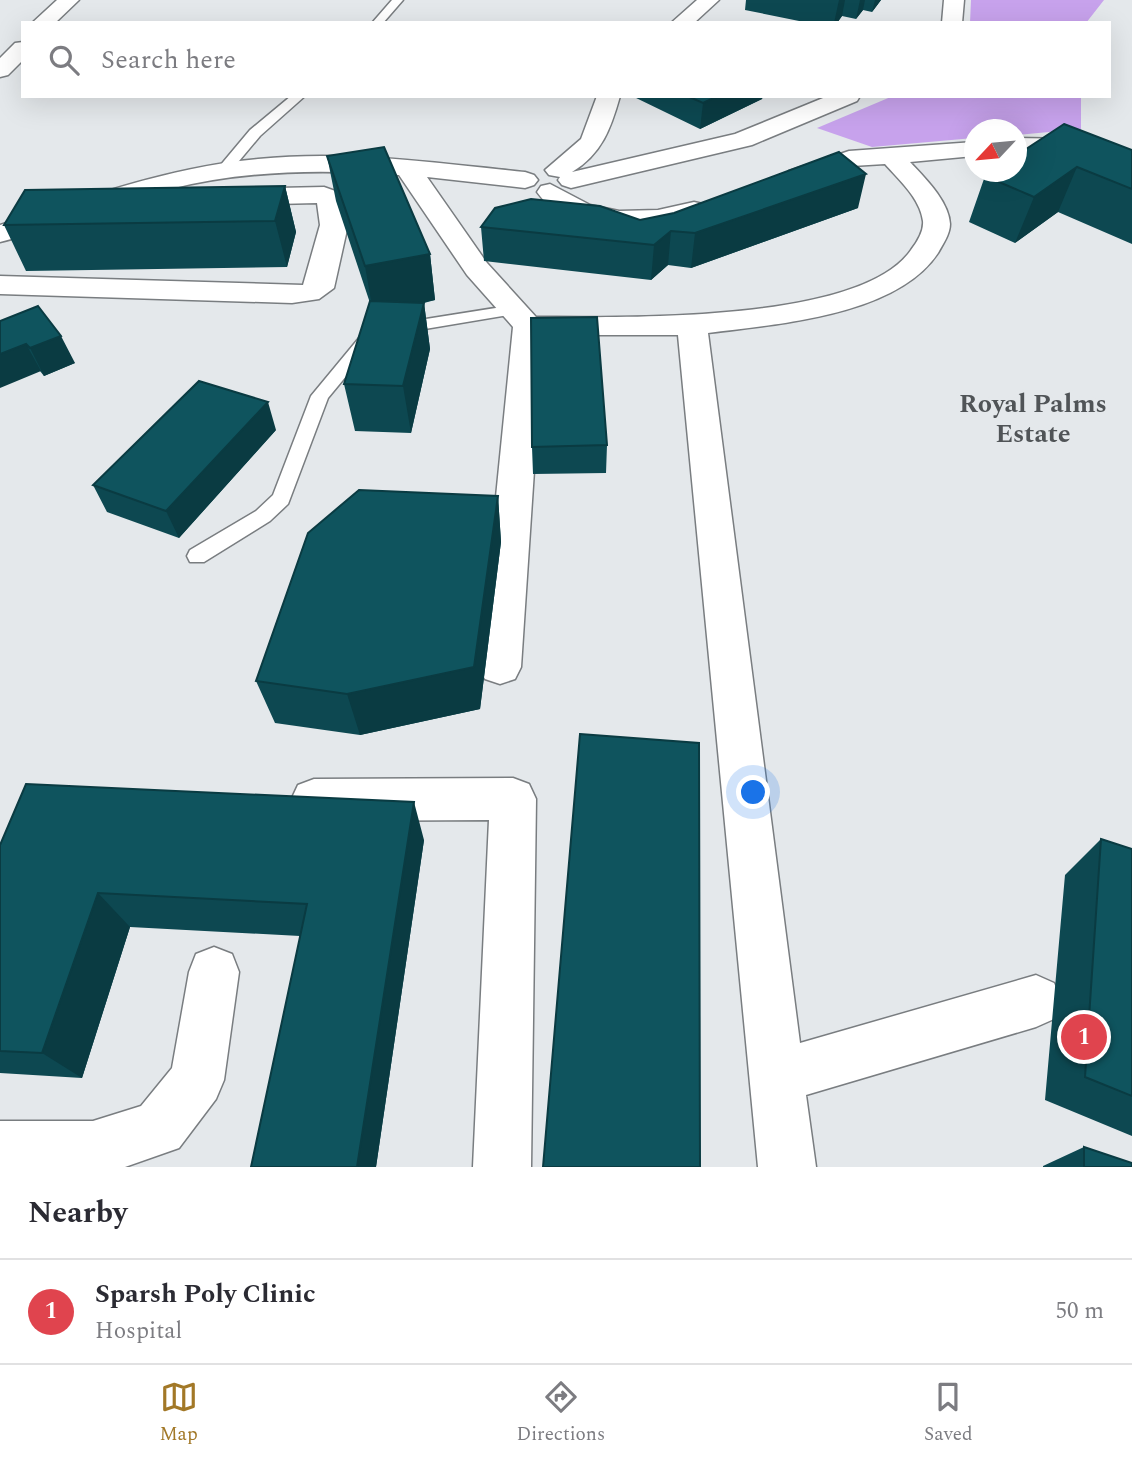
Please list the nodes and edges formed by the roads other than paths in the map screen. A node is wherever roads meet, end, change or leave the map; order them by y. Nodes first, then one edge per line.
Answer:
1 (69, 0) edge
2 (398, 0) edge
3 (709, 0) edge
4 (954, 0) edge
5 (44, 21) edge
6 (379, 21) edge
7 (683, 21) edge
8 (952, 21) edge
9 (21, 50) edge
10 (0, 70) edge
11 (297, 98) edge
12 (607, 98) edge
13 (844, 98) edge
14 (1027, 145) edge
15 (964, 150) edge
16 (891, 155) junction
17 (1132, 168) edge
18 (408, 169) junction
19 (224, 170) junction
20 (560, 181) junction
21 (770, 185) edge
22 (310, 195) junction
23 (718, 202) edge
24 (106, 214) junction
25 (231, 223) edge
26 (0, 234) edge
27 (0, 253) edge
28 (0, 285) edge
29 (521, 318) junction
30 (691, 326) junction
31 (197, 556) dead end
32 (500, 667) dead end
33 (270, 801) edge
34 (214, 972) dead end
35 (1036, 1001) dead end
36 (777, 1077) junction
37 (0, 1149) edge
38 (502, 1167) edge
39 (787, 1167) edge

1 - 5 street
2 - 6 lane
3 - 7 street
4 - 8 street
9 - 10 street
11 - 19 lane
12 - 20 street
13 - 20 street
14 - 17 street
15 - 16 street
16 - 21 street
16 - 30 street
18 - 19 street
18 - 20 street
18 - 29 street
19 - 24 street
20 - 23 street
22 - 24 street
22 - 25 street
22 - 28 street
24 - 26 street
24 - 27 street
29 - 30 street
29 - 31 lane
29 - 32 street
30 - 36 street
33 - 38 street
34 - 37 street
35 - 36 street
36 - 39 street

